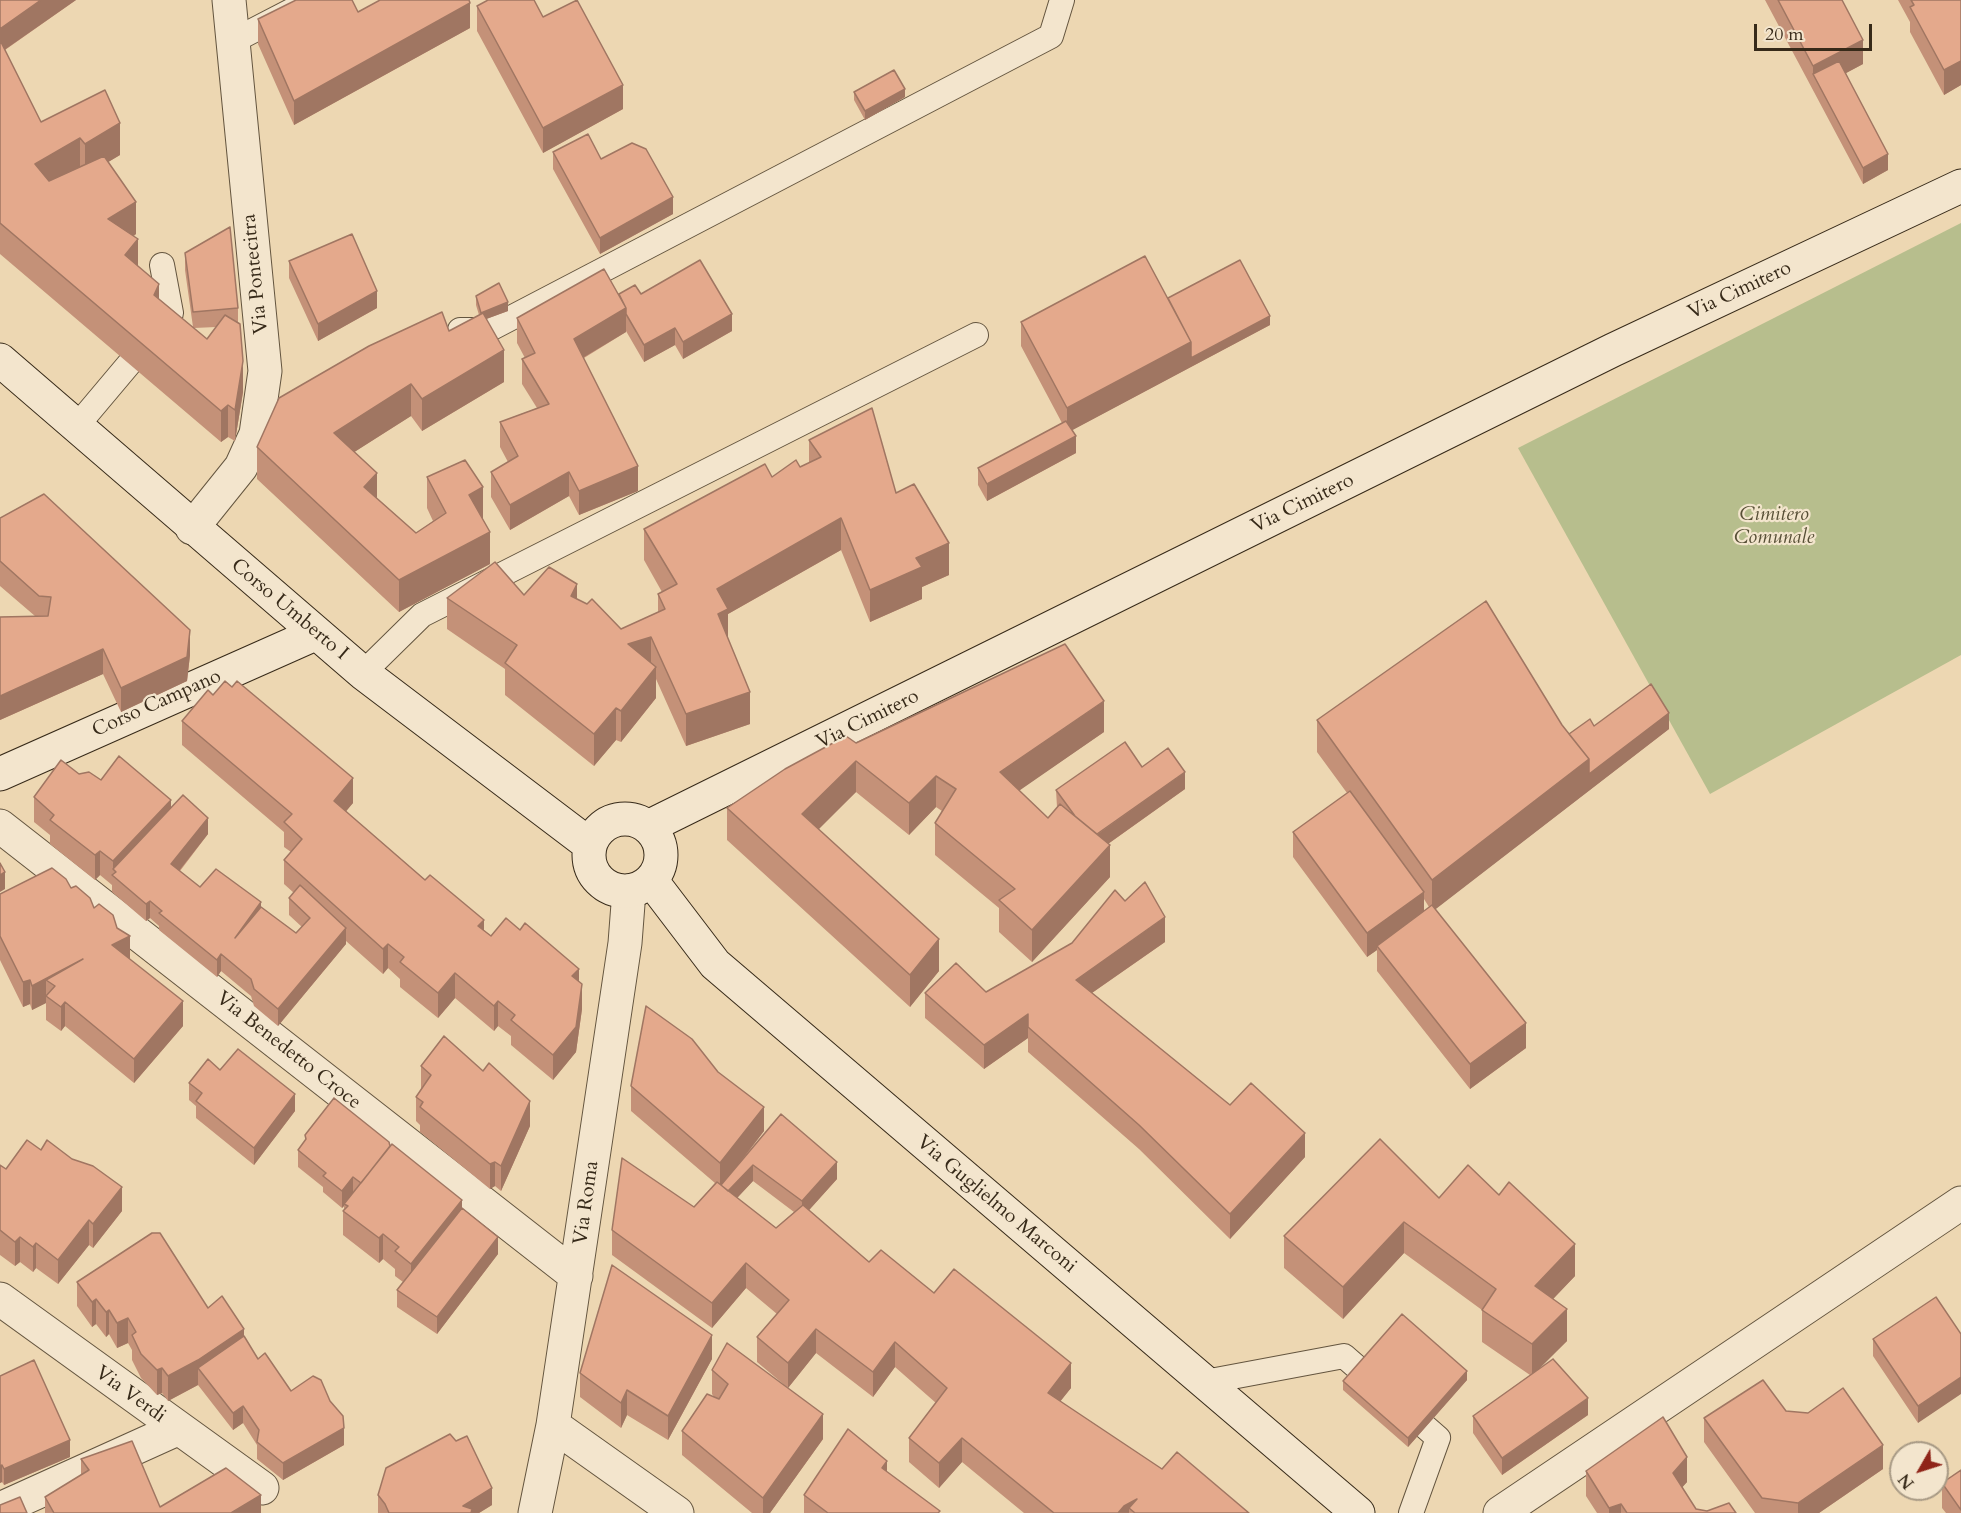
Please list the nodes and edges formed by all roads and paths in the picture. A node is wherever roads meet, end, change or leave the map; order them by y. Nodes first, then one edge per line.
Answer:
1 (229, 0) edge
2 (312, 0) edge
3 (1062, 0) edge
4 (233, 41) junction
5 (1961, 186) edge
6 (162, 265) dead end
7 (157, 329) edge
8 (436, 335) edge
9 (976, 335) dead end
10 (0, 360) edge
11 (129, 364) edge
12 (76, 427) junction
13 (192, 528) junction
14 (315, 634) junction
15 (363, 673) junction
16 (0, 774) edge
17 (0, 826) edge
18 (648, 827) junction
19 (590, 845) junction
20 (640, 886) junction
21 (1961, 1203) edge
22 (576, 1276) junction
23 (0, 1299) edge
24 (1205, 1382) junction
25 (553, 1425) junction
26 (177, 1429) junction
27 (262, 1488) dead end
28 (0, 1509) edge
29 (535, 1513) edge
30 (677, 1513) edge
31 (1358, 1513) edge
32 (1411, 1513) edge
33 (1500, 1513) edge

1 - 4 street, Via Pontecitra
2 - 4 lane
3 - 8 lane
4 - 13 street, Via Pontecitra
5 - 18 street, Via Cimitero
6 - 7 lane
9 - 15 lane
10 - 12 street, Corso Umberto I
11 - 12 lane
12 - 13 street, Corso Umberto I
13 - 14 street, Corso Umberto I
14 - 15 street, Corso Umberto I
14 - 16 street, Corso Campano
15 - 19 street, Corso Umberto I
17 - 22 street, Via Benedetto Croce
18 - 19 street
18 - 20 street
19 - 20 street
20 - 22 street, Via Roma
20 - 24 street, Via Guglielmo Marconi
21 - 33 street
22 - 25 street, Via Roma
23 - 26 street, Via Verdi
24 - 31 street, Via Guglielmo Marconi
24 - 32 lane
25 - 29 street, Via Roma
25 - 30 street
26 - 27 street, Via Verdi
26 - 28 street

